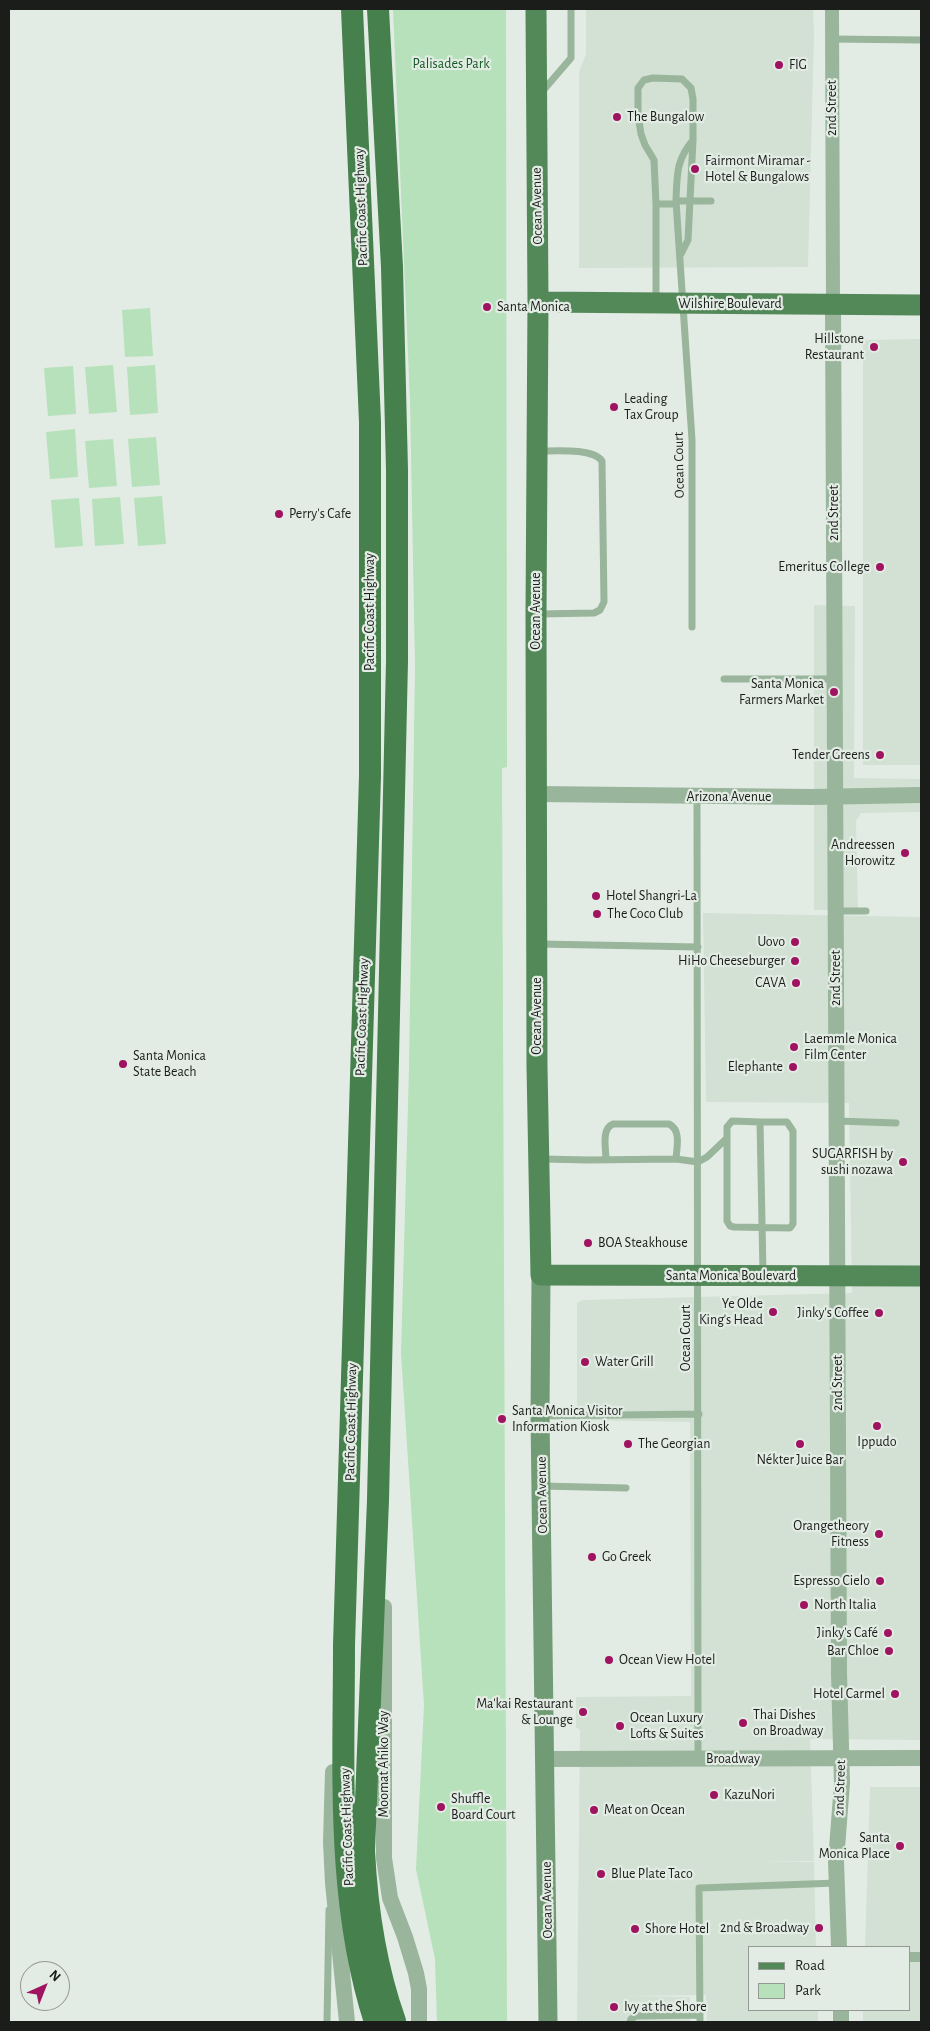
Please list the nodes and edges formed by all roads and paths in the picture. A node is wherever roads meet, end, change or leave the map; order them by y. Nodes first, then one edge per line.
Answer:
1 (352, 9) edge
2 (378, 9) edge
3 (536, 9) edge
4 (571, 9) edge
5 (832, 9) edge
6 (832, 39) junction
7 (921, 40) edge
8 (536, 99) junction
9 (693, 140) junction
10 (691, 201) junction
11 (711, 201) dead end
12 (361, 202) junction
13 (389, 202) junction
14 (676, 202) junction
15 (656, 204) junction
16 (681, 255) junction
17 (538, 302) junction
18 (656, 303) junction
19 (682, 304) junction
20 (833, 304) junction
21 (921, 305) edge
22 (537, 451) junction
23 (536, 614) junction
24 (692, 627) dead end
25 (724, 679) dead end
26 (835, 679) junction
27 (537, 794) junction
28 (921, 795) edge
29 (835, 796) junction
30 (697, 797) junction
31 (836, 911) junction
32 (866, 911) dead end
33 (537, 944) junction
34 (698, 947) junction
35 (760, 1122) junction
36 (837, 1122) junction
37 (896, 1123) dead end
38 (728, 1138) junction
39 (539, 1158) junction
40 (676, 1158) junction
41 (606, 1160) junction
42 (698, 1162) junction
43 (762, 1228) junction
44 (541, 1275) junction
45 (698, 1275) junction
46 (764, 1276) junction
47 (838, 1276) junction
48 (921, 1276) edge
49 (699, 1414) junction
50 (540, 1416) junction
51 (542, 1486) junction
52 (626, 1488) dead end
53 (378, 1500) junction
54 (344, 1645) junction
55 (842, 1758) junction
56 (921, 1758) edge
57 (698, 1759) junction
58 (545, 1760) junction
59 (331, 1842) junction
60 (838, 1883) junction
61 (839, 1946) edge
62 (700, 2019) edge
63 (385, 2021) edge
64 (327, 2022) edge
65 (347, 2022) edge
66 (419, 2022) edge
67 (548, 2022) edge
68 (630, 2022) edge

1 - 12 highway, Pacific Coast Highway
2 - 13 highway, Pacific Coast Highway
3 - 8 main road, Ocean Avenue
4 - 8 lane
5 - 6 street, 2nd Street
6 - 7 lane
6 - 20 street, 2nd Street
8 - 17 main road, Ocean Avenue
9 - 10 lane
9 - 14 lane
9 - 15 lane
10 - 11 lane
10 - 14 lane
10 - 16 lane
12 - 13 highway
12 - 54 highway, Pacific Coast Highway
13 - 53 highway, Pacific Coast Highway
14 - 15 lane
14 - 16 lane
15 - 18 lane
16 - 19 lane, Ocean Court
17 - 18 main road, Wilshire Boulevard
17 - 22 main road, Ocean Avenue
18 - 19 main road, Wilshire Boulevard
19 - 20 main road, Wilshire Boulevard
19 - 24 lane, Ocean Court
20 - 21 main road, Wilshire Boulevard
20 - 26 street, 2nd Street
22 - 23 main road, Ocean Avenue
22 - 23 lane
23 - 27 main road, Ocean Avenue
25 - 26 lane
26 - 29 street, 2nd Street
27 - 30 street, Arizona Avenue
27 - 33 main road, Ocean Avenue
28 - 29 street, Arizona Avenue
29 - 30 street, Arizona Avenue
29 - 31 street, 2nd Street
30 - 34 lane, Ocean Court
31 - 32 lane
31 - 36 street, 2nd Street
33 - 34 lane
33 - 39 main road, Ocean Avenue
34 - 42 lane, Ocean Court
35 - 38 lane
35 - 43 lane
35 - 43 lane
36 - 37 lane
36 - 47 street, 2nd Street
38 - 42 lane
38 - 43 lane
39 - 41 lane
39 - 44 main road, Ocean Avenue
40 - 41 lane
40 - 41 lane
40 - 42 lane
42 - 45 lane, Ocean Court
43 - 46 lane
44 - 45 main road, Santa Monica Boulevard
44 - 50 main road, Ocean Avenue
45 - 46 main road, Santa Monica Boulevard
45 - 49 lane, Ocean Court
46 - 47 main road, Santa Monica Boulevard
47 - 48 main road, Santa Monica Boulevard
47 - 55 street, 2nd Street
49 - 50 lane
49 - 57 lane, Ocean Court
50 - 51 main road, Ocean Avenue
51 - 52 lane
51 - 58 main road, Ocean Avenue
53 - 63 highway, Pacific Coast Highway
53 - 66 street, Moomat Ahiko Way
54 - 59 street
54 - 63 highway, Pacific Coast Highway
55 - 56 street, Broadway
55 - 57 street, Broadway
55 - 60 street, 2nd Street
57 - 58 street, Broadway
58 - 67 main road, Ocean Avenue
59 - 64 lane
59 - 65 street
60 - 61 street, 2nd Street
60 - 62 lane
62 - 68 lane

